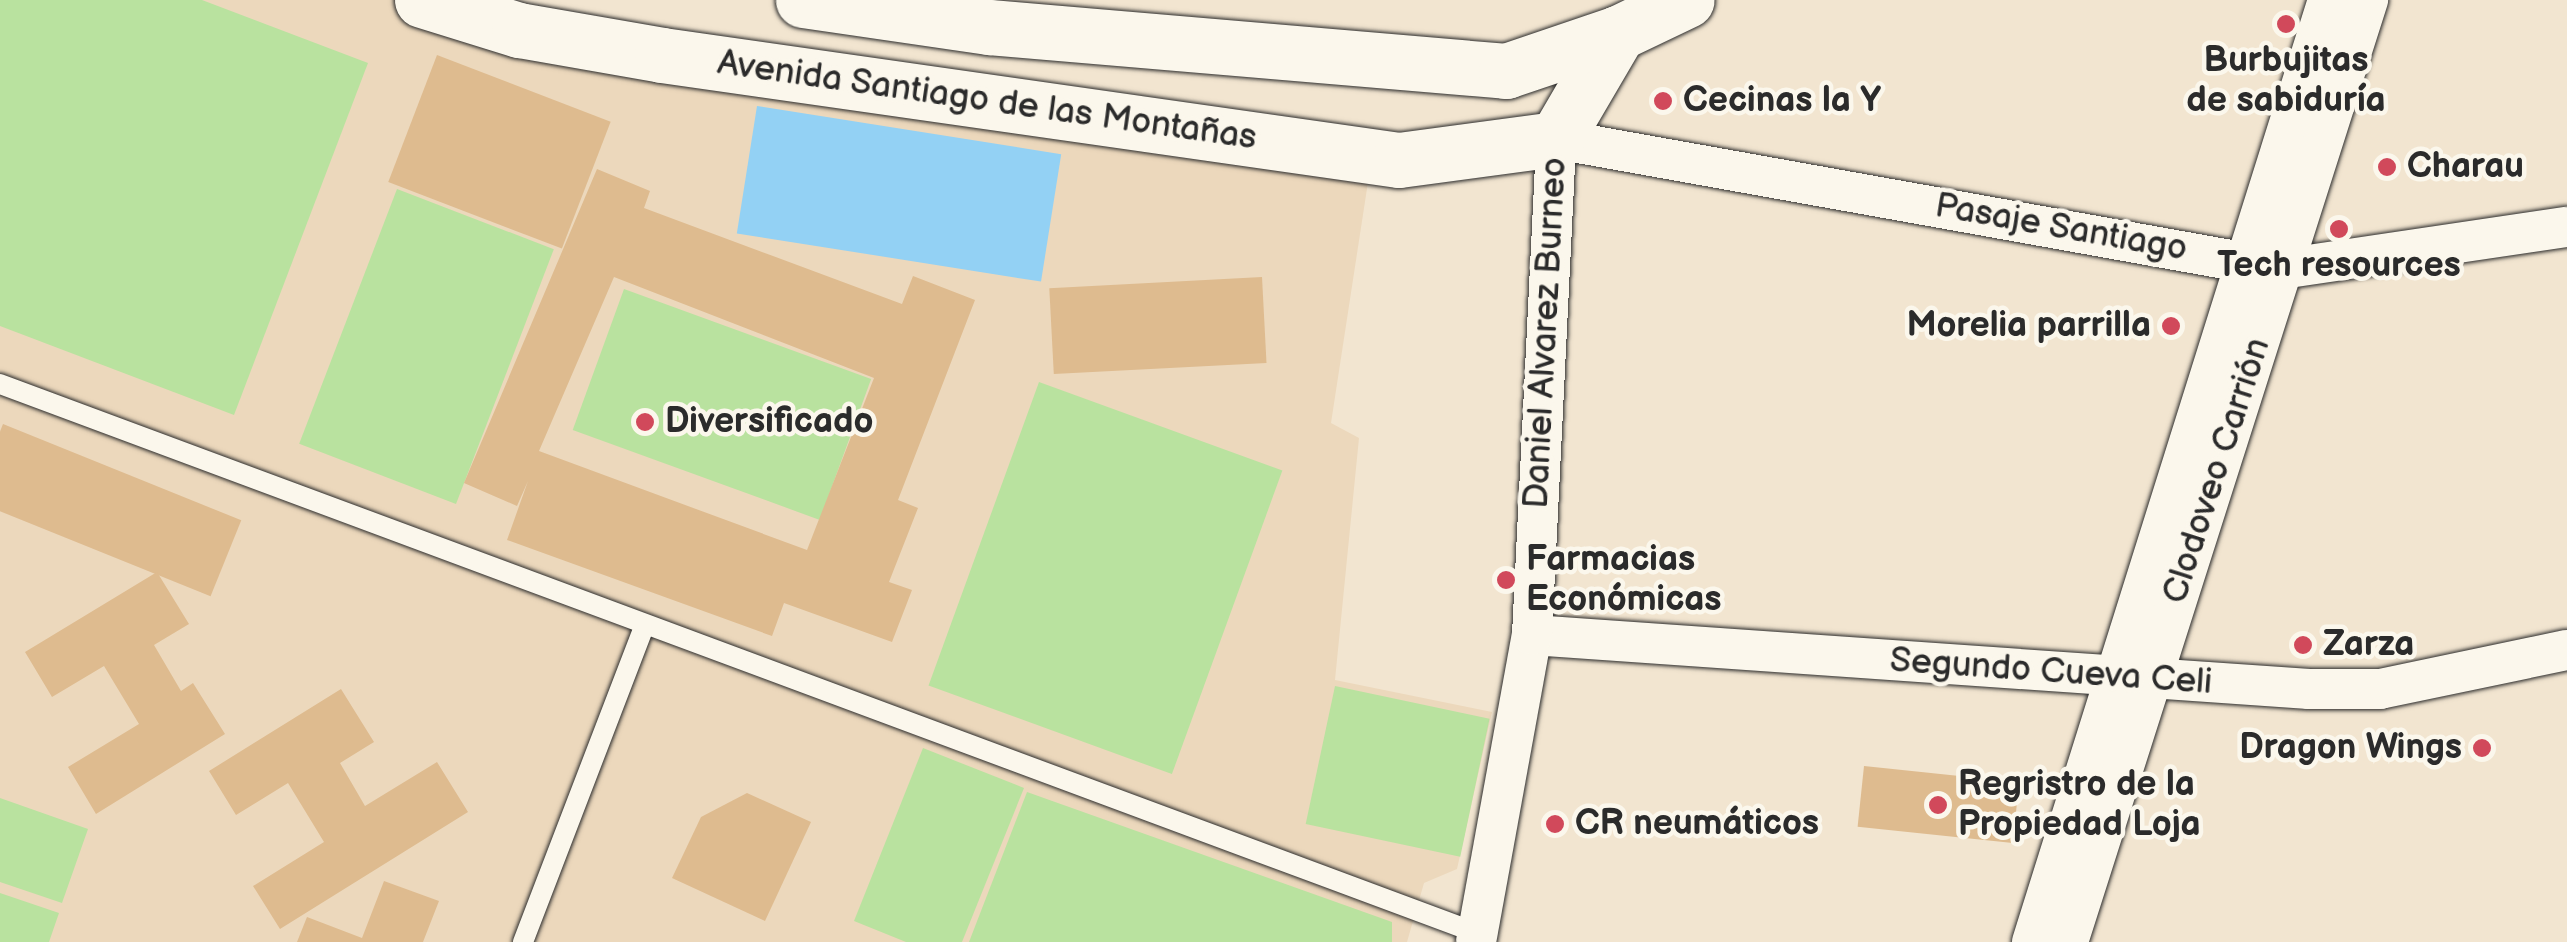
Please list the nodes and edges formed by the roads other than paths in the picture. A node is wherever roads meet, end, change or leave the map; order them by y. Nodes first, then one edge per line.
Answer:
1 (422, 0) edge
2 (803, 0) edge
3 (1687, 0) edge
4 (2328, 0) edge
5 (2368, 0) edge
6 (1618, 33) junction
7 (1556, 139) junction
8 (2567, 227) edge
9 (2263, 265) junction
10 (0, 384) edge
11 (643, 629) junction
12 (1532, 635) junction
13 (2567, 650) edge
14 (2134, 678) junction
15 (1477, 938) edge
16 (523, 942) edge
17 (2032, 942) edge
18 (2068, 942) edge

1 - 7 main road, Avenida Santiago de las Montañas
2 - 6 main road, Avenida Santiago de las Montañas
3 - 6 main road, Avenida Santiago de las Montañas
4 - 9 street, Clodoveo Carrión
5 - 9 street, Clodoveo Carrión
6 - 7 main road
7 - 9 street, Pasaje Santiago
7 - 12 street, Daniel Alvarez Burneo
8 - 9 street, Pasaje Santiago
9 - 14 street, Clodoveo Carrión
10 - 11 lane
11 - 15 lane
11 - 16 lane
12 - 14 street, Segundo Cueva Celi
12 - 15 street, Daniel Alvarez Burneo
13 - 14 street, Segundo Cueva Celi
14 - 17 street, Clodoveo Carrión
14 - 18 street, Clodoveo Carrión

